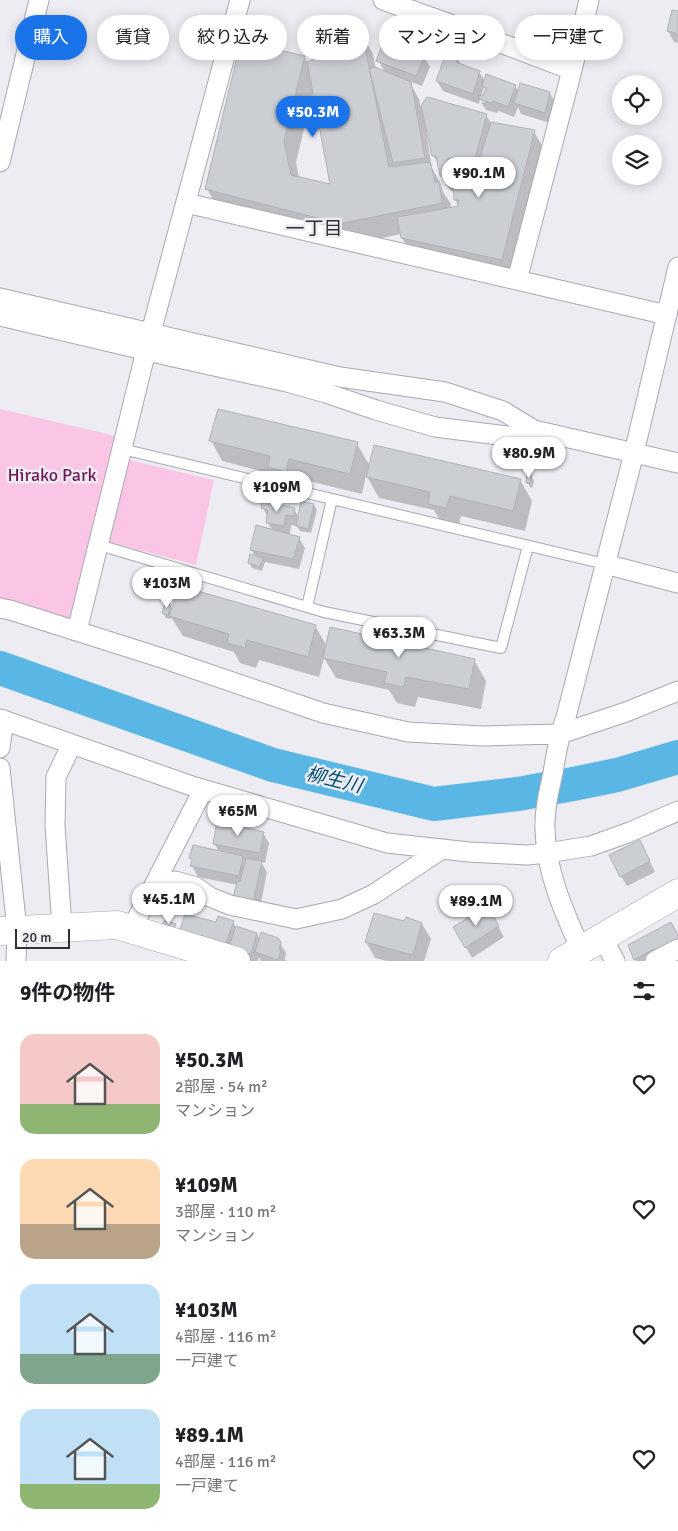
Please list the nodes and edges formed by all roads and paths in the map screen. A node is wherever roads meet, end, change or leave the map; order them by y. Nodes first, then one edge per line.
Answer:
1 (39, 0) edge
2 (240, 0) edge
3 (383, 0) edge
4 (589, 0) edge
5 (572, 70) junction
6 (0, 162) edge
7 (186, 203) junction
8 (678, 266) edge
9 (517, 280) junction
10 (0, 298) edge
11 (667, 315) junction
12 (0, 316) edge
13 (152, 333) junction
14 (146, 351) junction
15 (122, 449) junction
16 (632, 457) junction
17 (678, 463) edge
18 (332, 499) junction
19 (99, 545) junction
20 (528, 546) junction
21 (605, 564) junction
22 (678, 583) edge
23 (307, 607) junction
24 (0, 608) edge
25 (77, 631) junction
26 (678, 691) edge
27 (2, 720) edge
28 (560, 734) junction
29 (72, 744) junction
30 (0, 748) edge
31 (0, 768) edge
32 (203, 790) junction
33 (678, 812) edge
34 (442, 849) junction
35 (547, 851) junction
36 (5, 871) edge
37 (152, 889) junction
38 (678, 893) edge
39 (62, 928) junction
40 (131, 930) junction
41 (8, 931) edge
42 (582, 949) edge
43 (678, 949) edge
44 (16, 961) edge
45 (236, 961) edge
46 (615, 961) edge
47 (655, 961) edge

1 - 6 street
2 - 7 street
3 - 5 street
4 - 5 street
5 - 9 street
7 - 9 street
7 - 13 street
8 - 11 street
9 - 11 street
10 - 13 street
11 - 16 street
12 - 14 street
13 - 14 street
13 - 16 street
14 - 15 street
14 - 16 street
15 - 18 lane
15 - 19 street
16 - 17 street
16 - 21 street
18 - 20 lane
18 - 23 lane
19 - 23 lane
19 - 25 street
20 - 21 lane
20 - 23 lane
21 - 22 street
21 - 28 street
24 - 25 street
25 - 28 street
26 - 28 street
27 - 29 street
27 - 30 street
28 - 35 street
29 - 32 street
29 - 39 street
31 - 36 street
32 - 34 street
32 - 37 street
33 - 35 street
34 - 35 street
34 - 37 street
35 - 42 street
36 - 41 street
37 - 40 street
38 - 42 street
39 - 40 street
39 - 41 street
40 - 45 street
41 - 44 street
42 - 46 street
43 - 47 street

